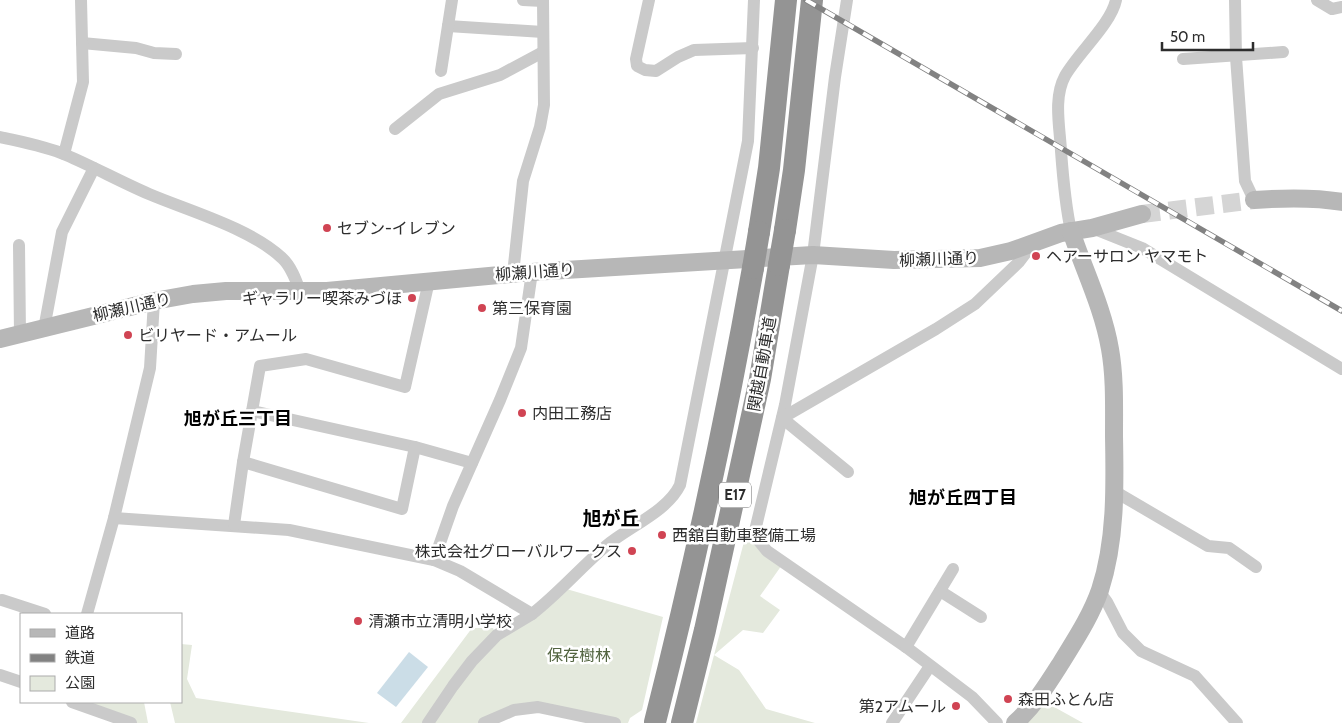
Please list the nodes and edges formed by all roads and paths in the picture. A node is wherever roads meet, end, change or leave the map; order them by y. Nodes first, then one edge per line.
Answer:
1 (81, 0) edge
2 (452, 0) edge
3 (523, 0) edge
4 (649, 0) edge
5 (754, 0) edge
6 (786, 0) edge
7 (812, 0) edge
8 (847, 0) edge
9 (1116, 0) edge
10 (1234, 0) edge
11 (1317, 0) edge
12 (543, 1) edge
13 (1342, 7) edge
14 (448, 26) junction
15 (543, 32) junction
16 (82, 43) junction
17 (753, 48) junction
18 (543, 52) junction
19 (1283, 52) dead end
20 (176, 54) dead end
21 (1236, 54) junction
22 (1183, 59) dead end
23 (441, 71) dead end
24 (395, 129) dead end
25 (0, 137) edge
26 (64, 154) junction
27 (94, 168) junction
28 (1254, 200) joint
29 (1342, 202) edge
30 (1142, 214) tunnel mouth
31 (1092, 228) junction
32 (1071, 231) junction
33 (1034, 242) junction
34 (19, 245) dead end
35 (813, 255) junction
36 (724, 261) junction
37 (532, 272) junction
38 (513, 274) junction
39 (429, 281) junction
40 (300, 291) junction
41 (154, 301) junction
42 (44, 328) junction
43 (20, 334) junction
44 (0, 339) edge
45 (1342, 369) edge
46 (252, 411) junction
47 (782, 418) junction
48 (415, 447) junction
49 (242, 462) junction
50 (472, 463) junction
51 (848, 472) dead end
52 (1114, 491) junction
53 (114, 518) junction
54 (234, 526) junction
55 (434, 560) junction
56 (1256, 567) dead end
57 (953, 569) dead end
58 (940, 591) junction
59 (1099, 591) junction
60 (2, 600) dead end
61 (42, 613) edge
62 (87, 613) edge
63 (532, 614) junction
64 (981, 617) dead end
65 (906, 648) junction
66 (930, 666) junction
67 (0, 675) edge
68 (20, 682) edge
69 (75, 703) edge
70 (655, 722) edge
71 (131, 723) edge
72 (428, 723) edge
73 (484, 723) edge
74 (615, 723) edge
75 (682, 723) edge
76 (892, 723) edge
77 (997, 723) edge
78 (1015, 723) edge
79 (1237, 723) edge

1 - 16 street
2 - 14 street
3 - 12 street
4 - 17 street
5 - 17 street
6 - 70 highway, 関越自動車道 / E17, bridge
7 - 75 highway, 関越自動車道 / E17, bridge
8 - 35 street
9 - 32 street
10 - 21 street
11 - 13 street
12 - 15 street
14 - 15 street
14 - 23 street
15 - 18 street
16 - 20 street
16 - 26 street
17 - 36 street
18 - 24 street
18 - 38 street
19 - 21 street
21 - 22 street
21 - 28 street
25 - 26 street
26 - 27 street
27 - 40 street
27 - 42 street
28 - 29 street
30 - 31 street, 柳瀬川通り
31 - 32 street, 柳瀬川通り
31 - 45 street
32 - 33 street, 柳瀬川通り
32 - 52 street
33 - 35 street, 柳瀬川通り
33 - 47 street
34 - 43 street
35 - 36 street, 柳瀬川通り
35 - 47 street
36 - 37 street, 柳瀬川通り
36 - 63 street
37 - 38 street, 柳瀬川通り
37 - 50 street
38 - 39 street, 柳瀬川通り
39 - 40 street, 柳瀬川通り
39 - 46 street
40 - 41 street, 柳瀬川通り
41 - 42 street, 柳瀬川通り
41 - 53 street
42 - 43 street, 柳瀬川通り
43 - 44 street, 柳瀬川通り
46 - 48 street
46 - 49 street
47 - 51 street
47 - 65 street
48 - 49 street
48 - 50 street
49 - 54 street
50 - 55 street
52 - 56 street
52 - 59 street
53 - 54 street
53 - 62 street
54 - 55 street
55 - 63 street
57 - 58 street
58 - 64 street
58 - 65 street
59 - 78 street
59 - 79 street
60 - 61 street
63 - 72 street
65 - 66 street
66 - 76 street
66 - 77 street
67 - 68 street
69 - 71 street
73 - 74 street

